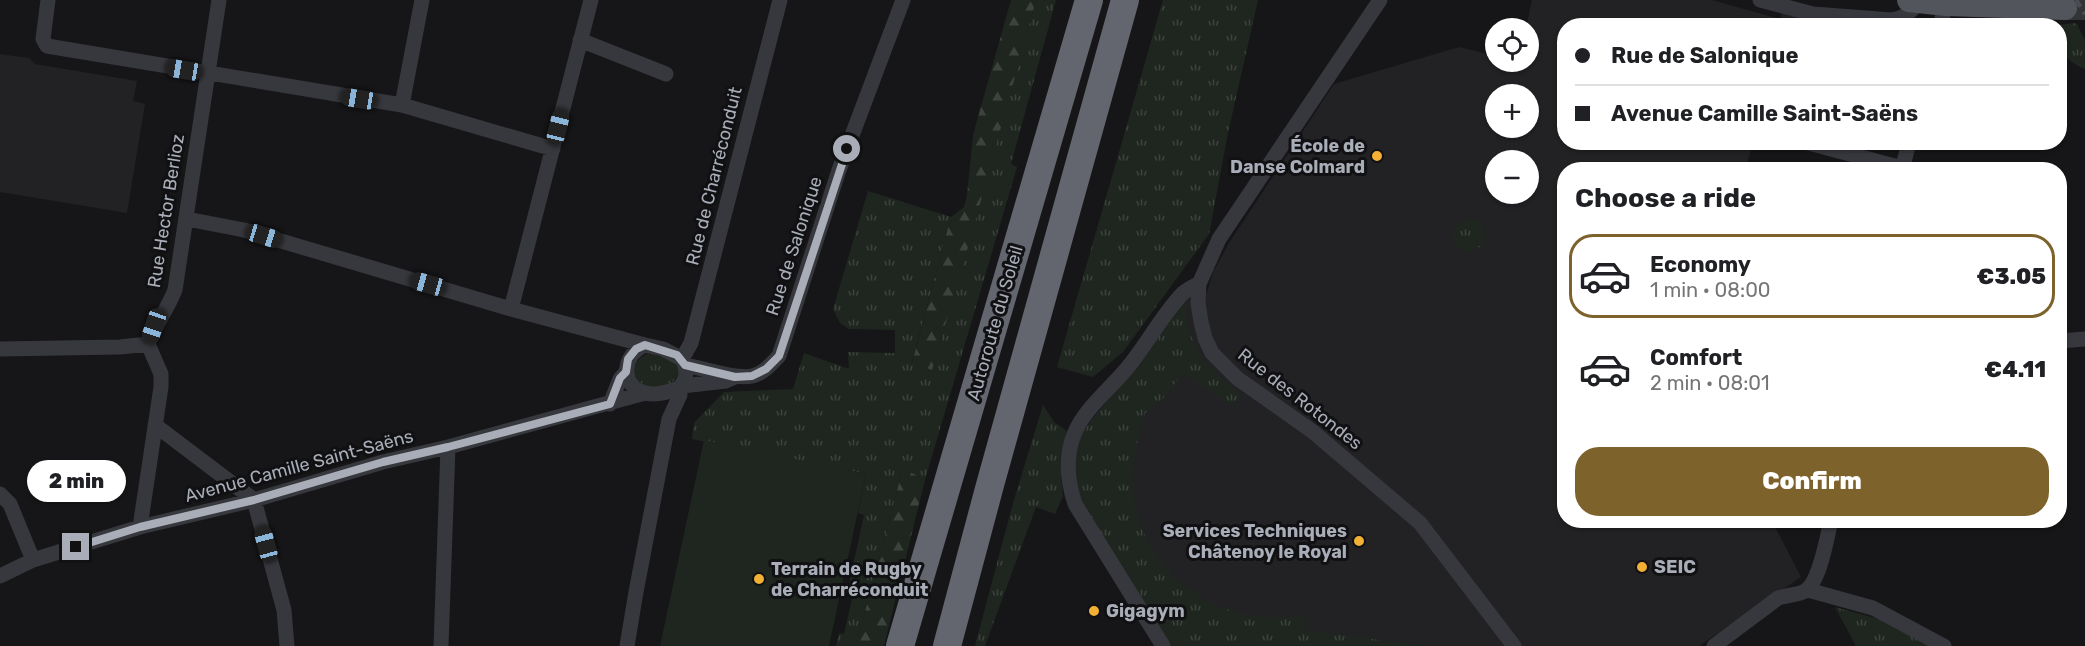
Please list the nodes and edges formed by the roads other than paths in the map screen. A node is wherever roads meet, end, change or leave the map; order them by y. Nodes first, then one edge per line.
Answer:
1 (48, 0) edge
2 (219, 0) edge
3 (422, 0) edge
4 (591, 0) edge
5 (780, 0) edge
6 (903, 0) edge
7 (1089, 0) edge
8 (1125, 0) edge
9 (1380, 0) edge
10 (1760, 0) edge
11 (1914, 1) edge
12 (2065, 8) tunnel mouth
13 (1943, 15) edge
14 (1854, 18) edge
15 (1902, 18) edge
16 (580, 40) junction
17 (207, 74) junction
18 (666, 74) dead end
19 (402, 105) junction
20 (553, 149) junction
21 (1833, 150) edge
22 (1877, 162) edge
23 (187, 219) junction
24 (1199, 284) junction
25 (511, 309) junction
26 (616, 338) junction
27 (2085, 339) edge
28 (2067, 340) edge
29 (148, 344) junction
30 (645, 345) junction
31 (0, 348) edge
32 (683, 362) junction
33 (627, 366) junction
34 (735, 377) junction
35 (680, 387) junction
36 (652, 394) junction
37 (610, 404) junction
38 (669, 419) junction
39 (155, 425) junction
40 (448, 447) junction
41 (0, 494) edge
42 (254, 500) junction
43 (140, 527) junction
44 (1829, 528) edge
45 (33, 560) junction
46 (0, 576) edge
47 (1808, 590) junction
48 (287, 646) edge
49 (441, 646) edge
50 (627, 646) edge
51 (900, 646) edge
52 (947, 646) edge
53 (1163, 646) edge
54 (1514, 646) edge
55 (1714, 646) edge
56 (1944, 646) edge

1 - 17 street
2 - 17 street, Rue Hector Berlioz
3 - 19 street
4 - 16 street
5 - 32 street, Rue de Charréconduit
6 - 34 street, Rue de Salonique
7 - 51 highway, Autoroute du Soleil
8 - 52 highway
9 - 24 street, Rue des Rotondes
10 - 14 street
11 - 13 main road
11 - 15 street
12 - 13 main road
16 - 18 street
16 - 20 street
17 - 19 street
17 - 23 street, Rue Hector Berlioz
19 - 20 street
20 - 25 street
21 - 22 street
23 - 25 street
23 - 29 street, Rue Hector Berlioz
24 - 53 street
24 - 54 street, Rue des Rotondes
25 - 26 street
26 - 30 street
26 - 33 street
27 - 28 street
29 - 31 street
29 - 39 street
30 - 32 street
30 - 33 street
32 - 34 street, Rue de Salonique
32 - 35 street
33 - 36 street
33 - 37 street
34 - 35 street, Rue de Salonique
35 - 36 street
35 - 38 street
36 - 37 street, Avenue Camille Saint-Saëns
36 - 38 street
37 - 40 street, Avenue Camille Saint-Saëns
38 - 50 street
39 - 42 street
39 - 43 street
40 - 42 street, Avenue Camille Saint-Saëns
40 - 49 street
41 - 45 street
42 - 43 street, Avenue Camille Saint-Saëns
42 - 48 street
43 - 45 street, Avenue Camille Saint-Saëns
44 - 47 street
45 - 46 street, Avenue Camille Saint-Saëns
47 - 55 street
47 - 56 street

